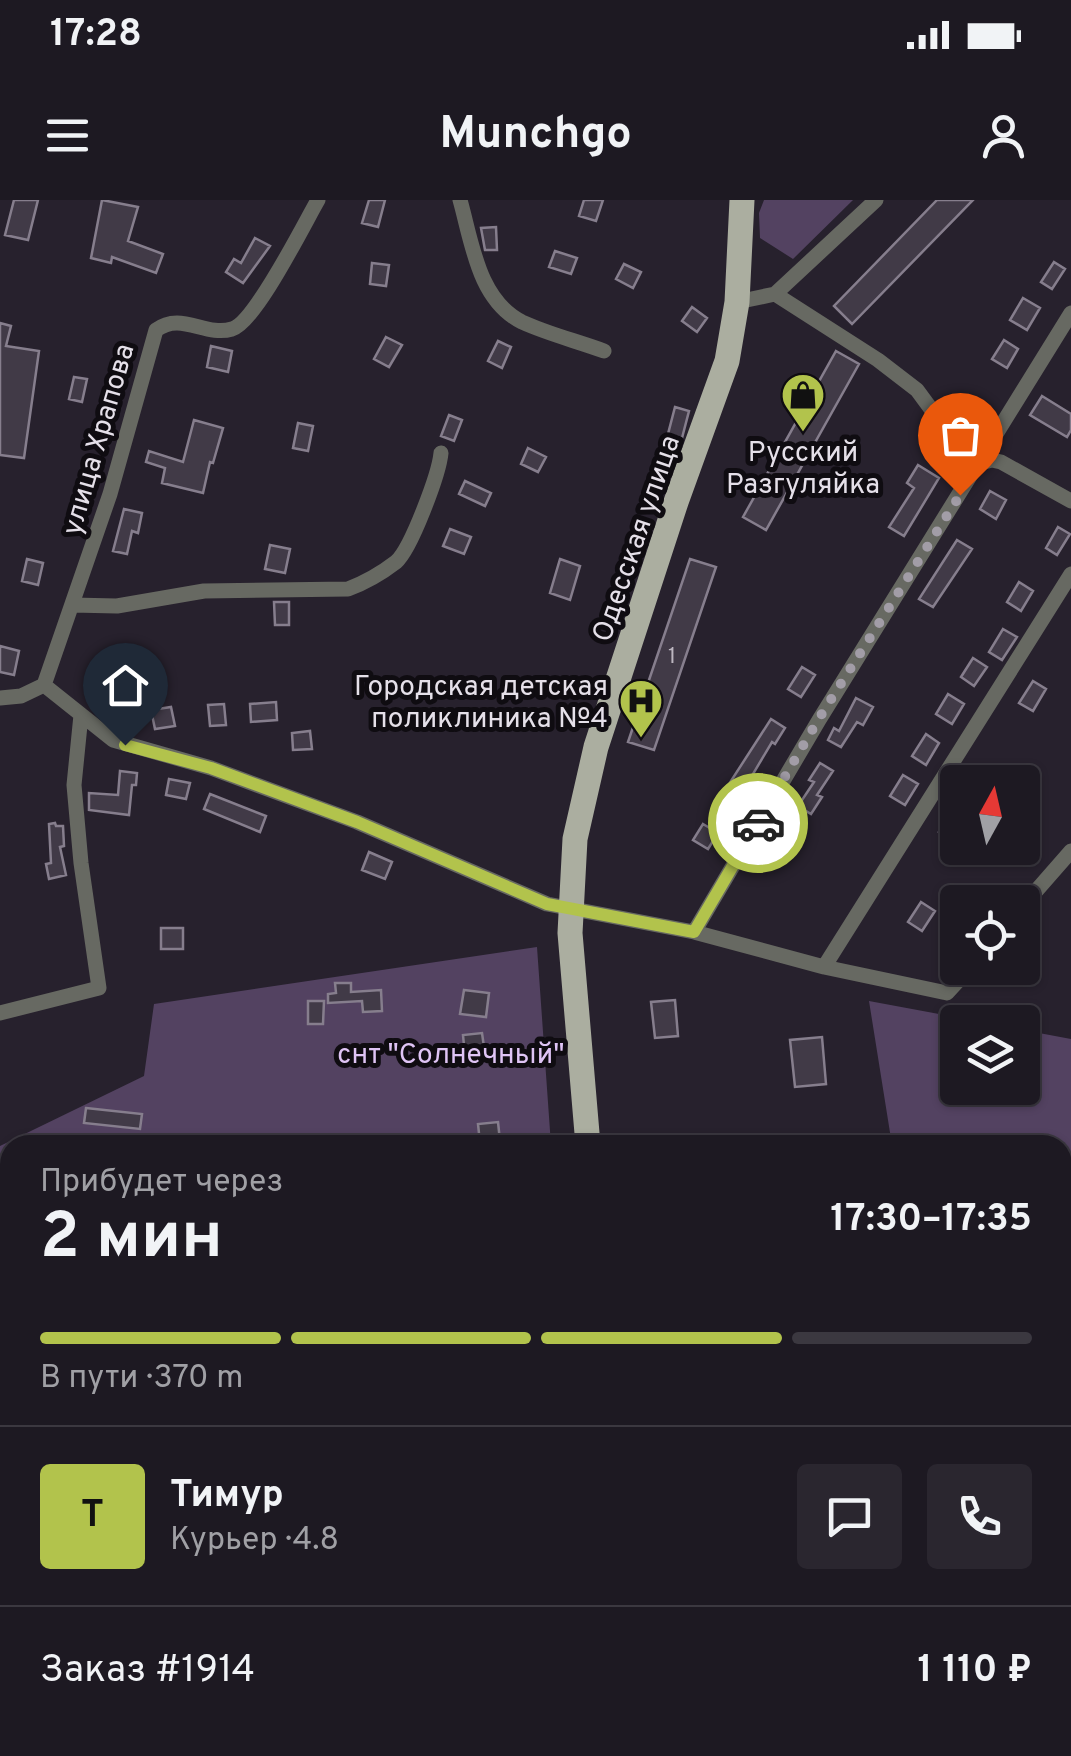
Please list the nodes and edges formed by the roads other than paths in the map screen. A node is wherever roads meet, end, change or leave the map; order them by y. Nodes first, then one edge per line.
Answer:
1 (318, 200) edge
2 (460, 200) edge
3 (742, 200) edge
4 (876, 200) edge
5 (775, 294) junction
6 (736, 302) junction
7 (1071, 313) edge
8 (604, 351) dead end
9 (442, 453) dead end
10 (980, 463) junction
11 (1071, 501) edge
12 (1071, 574) edge
13 (72, 605) junction
14 (44, 685) junction
15 (0, 698) edge
16 (81, 715) junction
17 (1071, 851) edge
18 (1040, 886) edge
19 (570, 911) junction
20 (694, 932) junction
21 (824, 967) junction
22 (956, 985) edge
23 (0, 1013) edge
24 (587, 1135) edge

1 - 13 street, улица Храпова
2 - 8 street
3 - 6 main road, Одесская улица
4 - 5 street
5 - 6 street
5 - 10 street
6 - 19 main road, Одесская улица
7 - 10 street
9 - 13 street
10 - 11 street
10 - 20 street
12 - 21 street
13 - 14 street, улица Храпова
14 - 15 street
14 - 16 street
16 - 19 street
16 - 23 street
17 - 18 street
19 - 20 street
19 - 24 main road, Одесская улица
20 - 21 street
21 - 22 street

